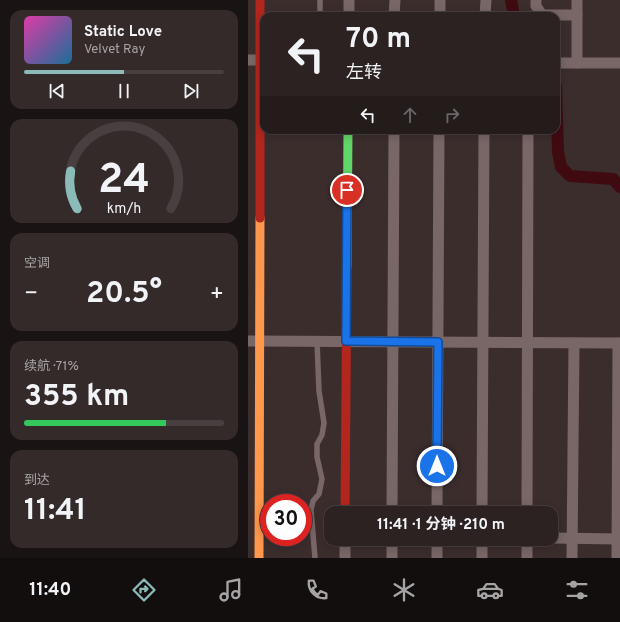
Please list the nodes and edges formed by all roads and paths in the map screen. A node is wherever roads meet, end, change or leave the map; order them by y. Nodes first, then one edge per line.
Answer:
1 (260, 0) edge
2 (320, 0) edge
3 (349, 0) edge
4 (394, 0) edge
5 (440, 0) edge
6 (486, 0) edge
7 (536, 0) edge
8 (578, 0) edge
9 (260, 12) edge
10 (320, 12) edge
11 (349, 12) edge
12 (394, 12) edge
13 (440, 12) edge
14 (485, 12) edge
15 (540, 12) edge
16 (560, 15) edge
17 (577, 15) junction
18 (248, 60) edge
19 (260, 60) edge
20 (560, 63) edge
21 (573, 63) junction
22 (620, 63) edge
23 (260, 130) edge
24 (348, 134) edge
25 (394, 134) edge
26 (439, 134) edge
27 (484, 134) edge
28 (528, 134) edge
29 (254, 341) edge
30 (317, 341) junction
31 (346, 341) junction
32 (393, 342) junction
33 (438, 342) junction
34 (483, 342) junction
35 (529, 342) junction
36 (574, 342) junction
37 (619, 343) edge
38 (345, 506) edge
39 (392, 506) edge
40 (437, 506) edge
41 (482, 506) edge
42 (527, 506) edge
43 (558, 538) edge
44 (572, 538) junction
45 (619, 539) edge
46 (345, 546) edge
47 (392, 546) edge
48 (437, 546) edge
49 (482, 546) edge
50 (527, 546) edge
51 (259, 558) edge
52 (315, 558) edge
53 (344, 558) edge
54 (392, 558) edge
55 (437, 558) edge
56 (482, 558) edge
57 (527, 558) edge
58 (572, 558) edge
59 (617, 558) edge

1 - 9 street
2 - 10 lane
3 - 11 street
4 - 12 street
5 - 13 street
6 - 14 street
7 - 15 street
8 - 17 street
16 - 17 street
17 - 21 street
18 - 19 street
20 - 21 street
21 - 22 street
23 - 29 street
24 - 31 street
25 - 32 street
26 - 33 street
27 - 34 street
28 - 35 street
29 - 30 street
29 - 51 street
30 - 31 street
30 - 52 lane
31 - 32 street
31 - 38 street
32 - 33 street
32 - 39 street
33 - 34 street
33 - 40 street
34 - 35 street
34 - 41 street
35 - 36 street
35 - 42 street
36 - 37 street
36 - 44 street
37 - 45 street
43 - 44 street
44 - 45 street
44 - 58 street
45 - 59 street
46 - 53 street
47 - 54 street
48 - 55 street
49 - 56 street
50 - 57 street

